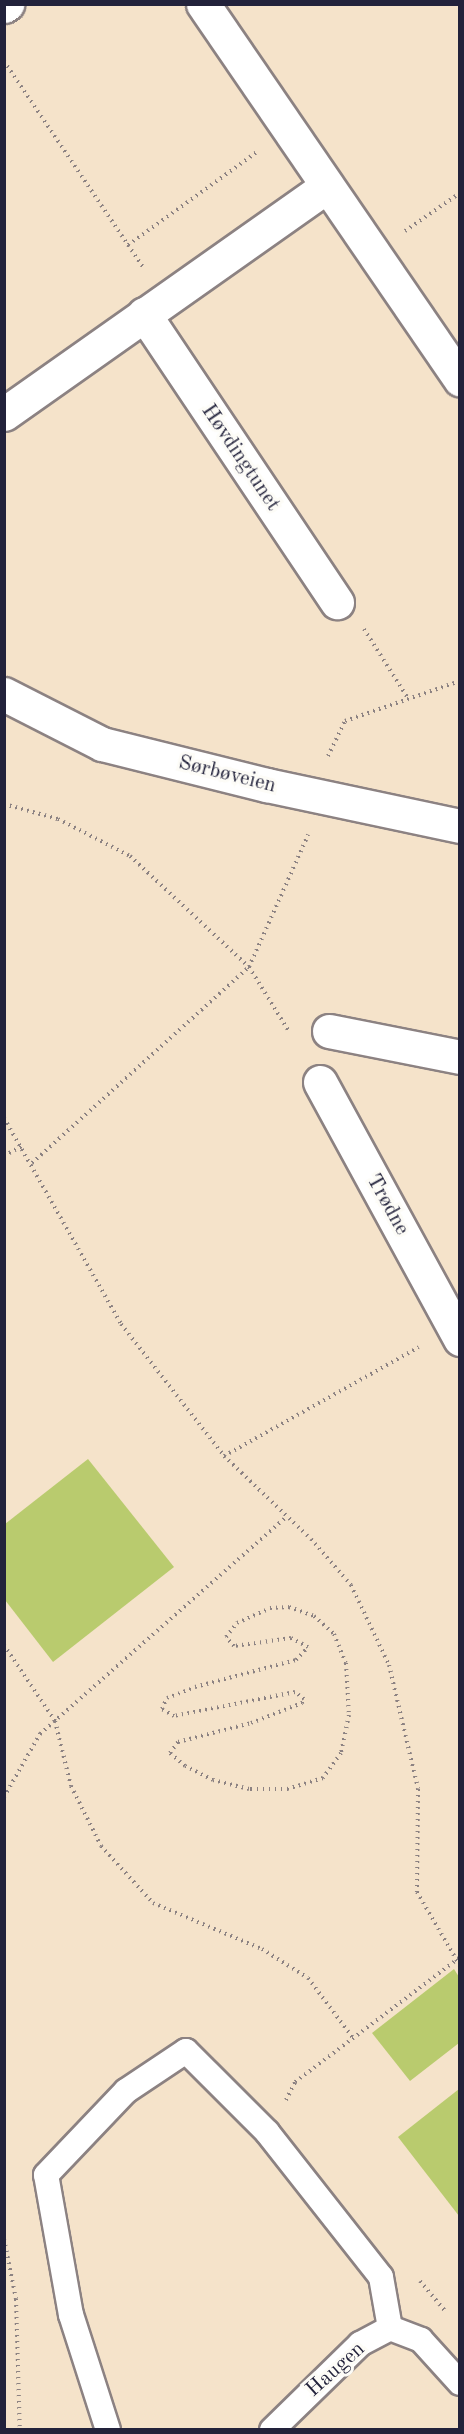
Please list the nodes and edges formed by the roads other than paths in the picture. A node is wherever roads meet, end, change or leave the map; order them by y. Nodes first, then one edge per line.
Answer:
1 (203, 4) edge
2 (327, 186) junction
3 (155, 307) junction
4 (459, 379) edge
5 (4, 414) edge
6 (337, 602) road end
7 (4, 694) edge
8 (459, 826) edge
9 (329, 1031) dead end
10 (459, 1058) edge
11 (320, 1082) road end
12 (458, 1331) edge
13 (390, 2328) junction
14 (459, 2383) edge
15 (108, 2430) edge
16 (272, 2430) edge

1 - 2 street
2 - 3 street
2 - 4 street
3 - 5 street
3 - 6 street, Høvdingtunet
7 - 8 street, Sørbøveien
9 - 10 street
11 - 12 street, Trødne
13 - 14 lane
13 - 15 lane
13 - 16 lane, Haugen

